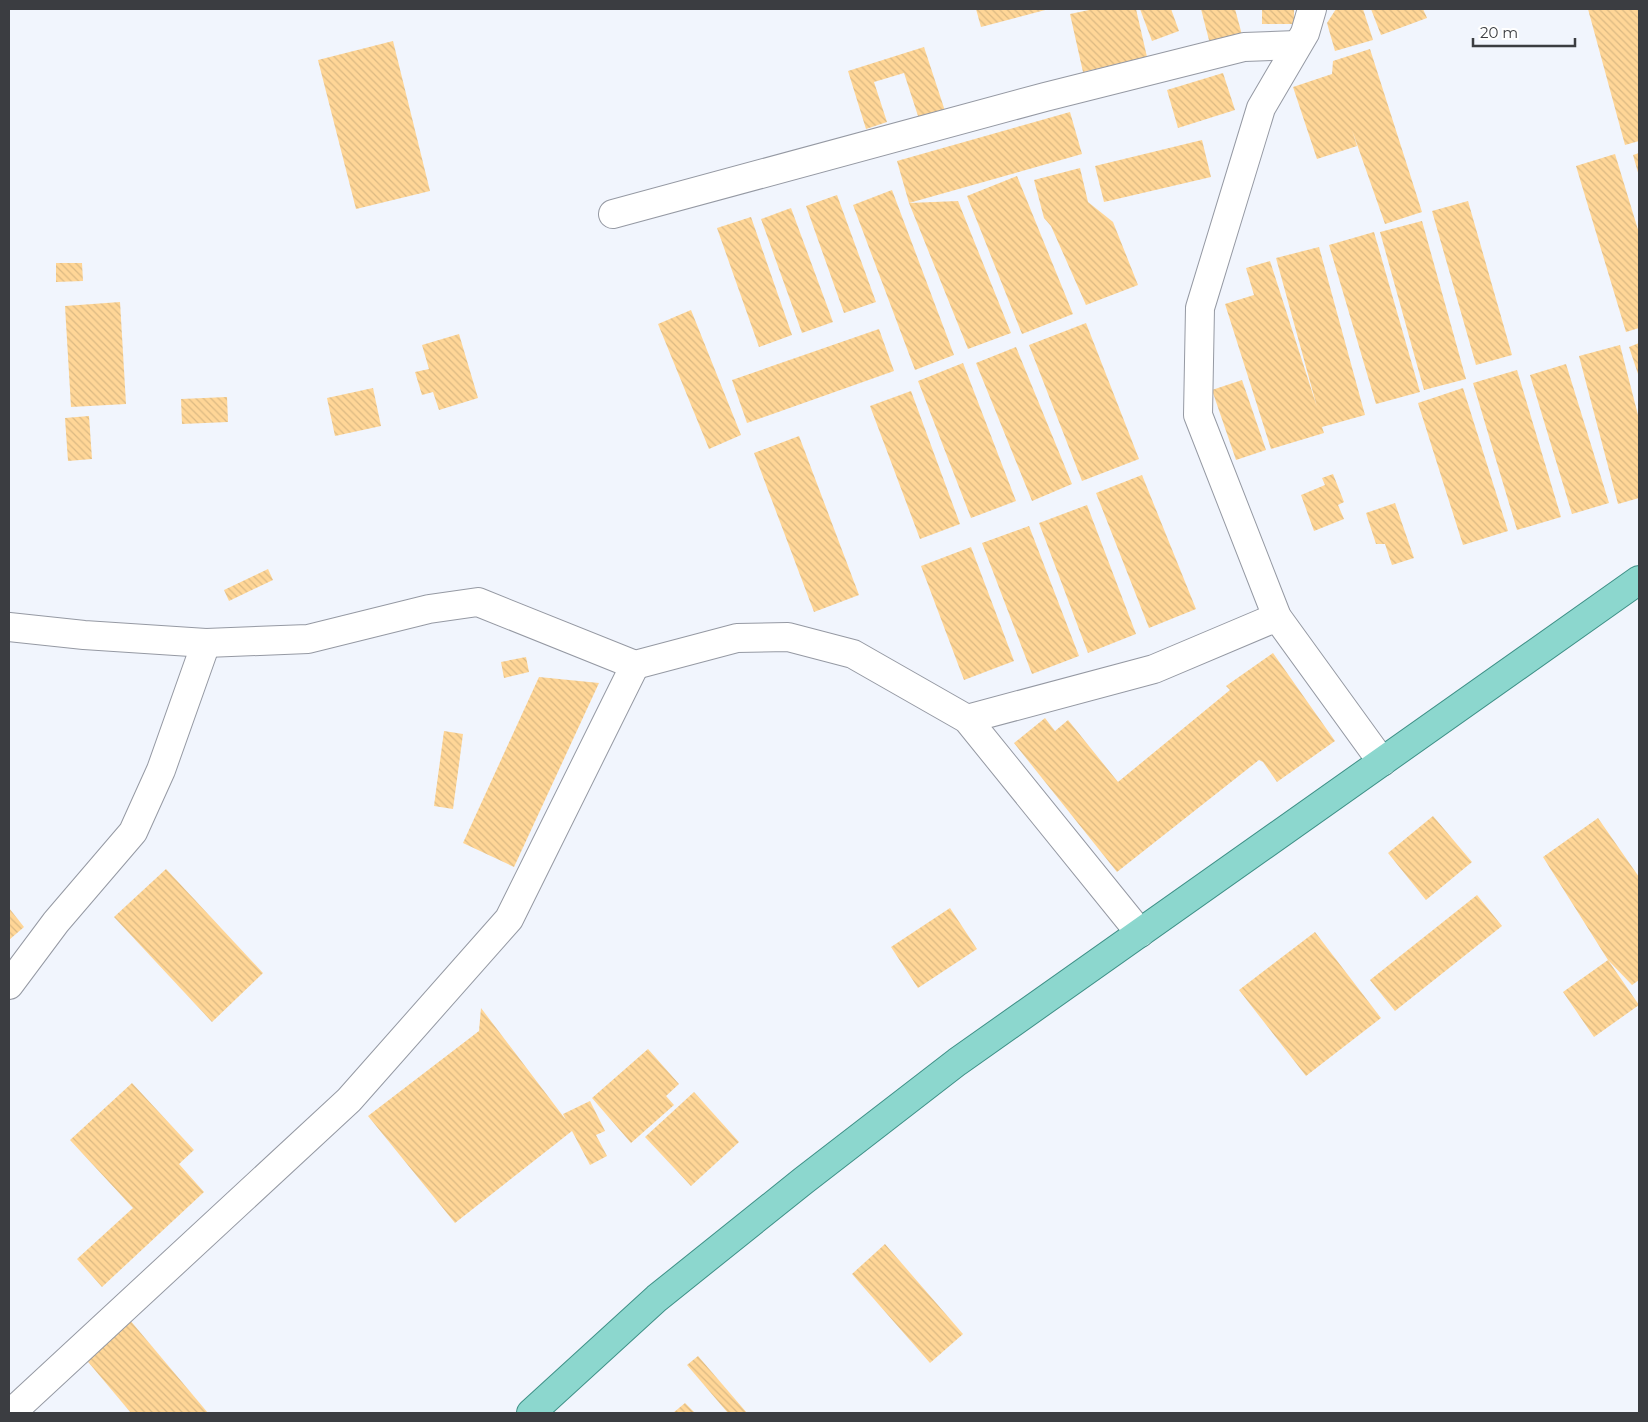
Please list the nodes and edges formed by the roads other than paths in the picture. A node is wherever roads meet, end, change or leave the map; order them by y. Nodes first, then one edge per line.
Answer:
1 (1312, 9) edge
2 (1298, 45) junction
3 (613, 214) dead end
4 (1639, 580) edge
5 (1277, 618) junction
6 (9, 627) edge
7 (206, 643) junction
8 (636, 665) junction
9 (967, 719) junction
10 (1382, 762) junction
11 (1140, 933) junction
12 (9, 985) edge
13 (10, 1413) edge
14 (530, 1413) edge

1 - 2 street
2 - 3 street
2 - 5 street
4 - 10 main road
5 - 9 street
5 - 10 street
6 - 7 street
7 - 8 street
7 - 12 street
8 - 9 street
8 - 13 street
9 - 11 street
10 - 11 main road
11 - 14 main road

